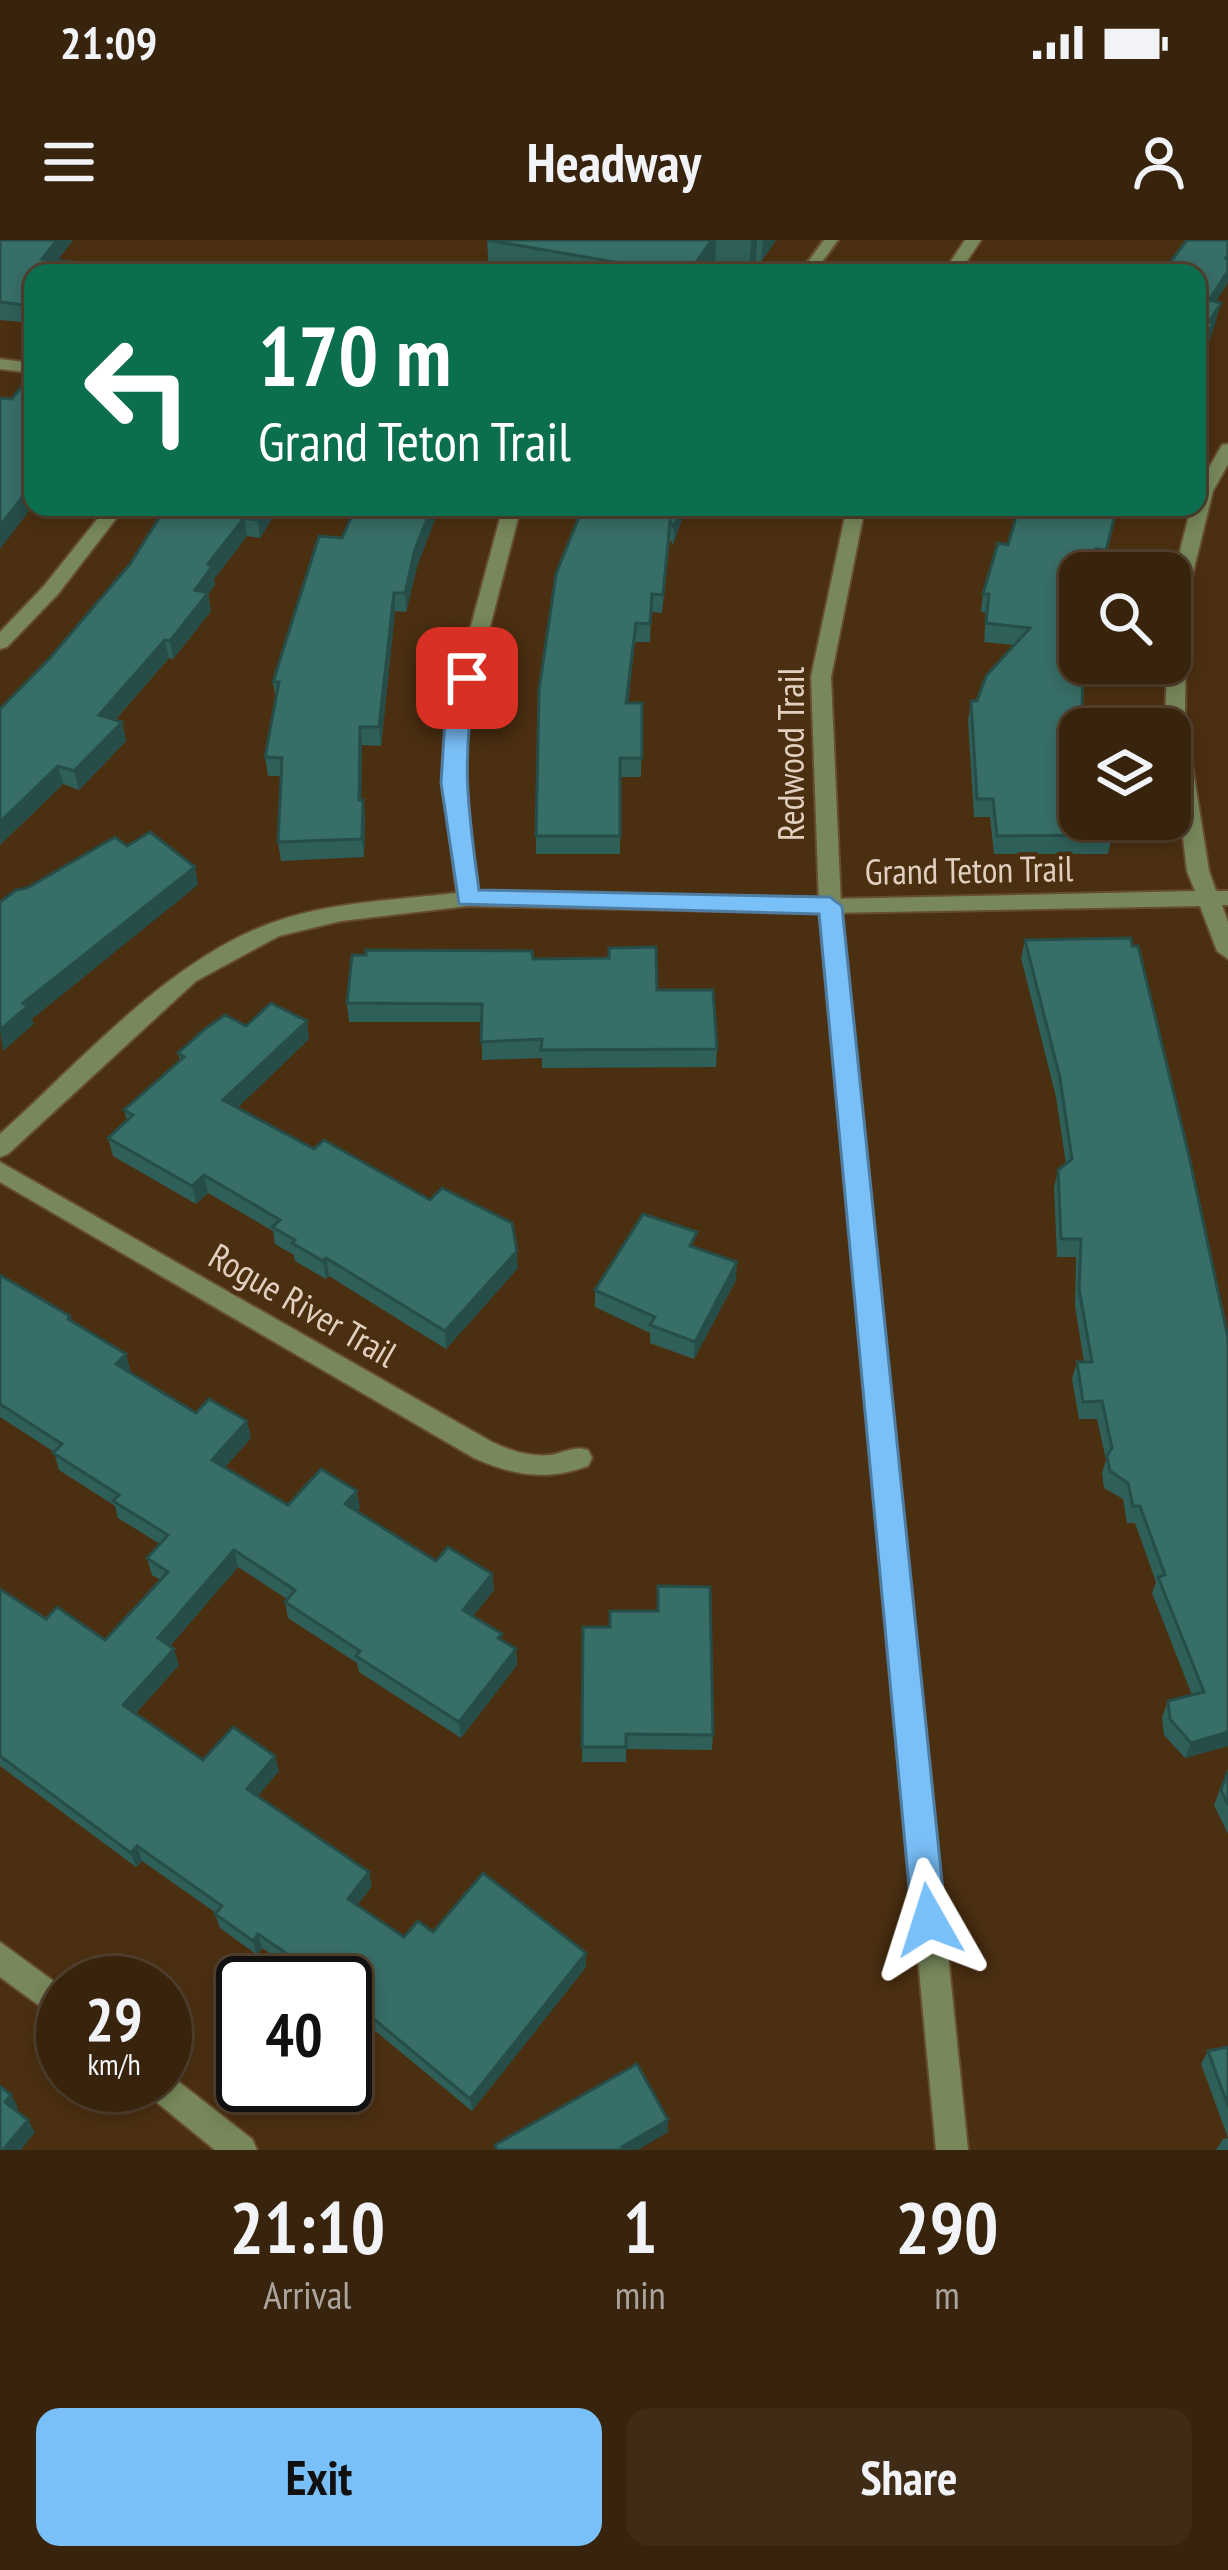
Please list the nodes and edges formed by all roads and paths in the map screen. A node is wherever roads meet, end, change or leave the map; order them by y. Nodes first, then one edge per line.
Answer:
1 (1228, 448) edge
2 (1206, 487) edge
3 (109, 516) edge
4 (510, 516) edge
5 (854, 516) edge
6 (1198, 516) edge
7 (0, 643) edge
8 (468, 898) junction
9 (1218, 898) edge
10 (830, 906) junction
11 (1228, 951) edge
12 (0, 1148) edge
13 (0, 1171) edge
14 (579, 1458) dead end
15 (0, 1957) edge
16 (36, 1986) edge
17 (192, 2111) edge
18 (241, 2150) edge
19 (952, 2150) edge

1 - 2 street
3 - 7 street
4 - 8 street
5 - 10 street, Redwood Trail
6 - 9 street
8 - 10 street, Grand Teton Trail
8 - 12 street, Grand Teton Trail
9 - 10 street, Grand Teton Trail
9 - 11 street
10 - 19 street, Redwood Trail
13 - 14 street, Rogue River Trail
15 - 16 street
17 - 18 street

